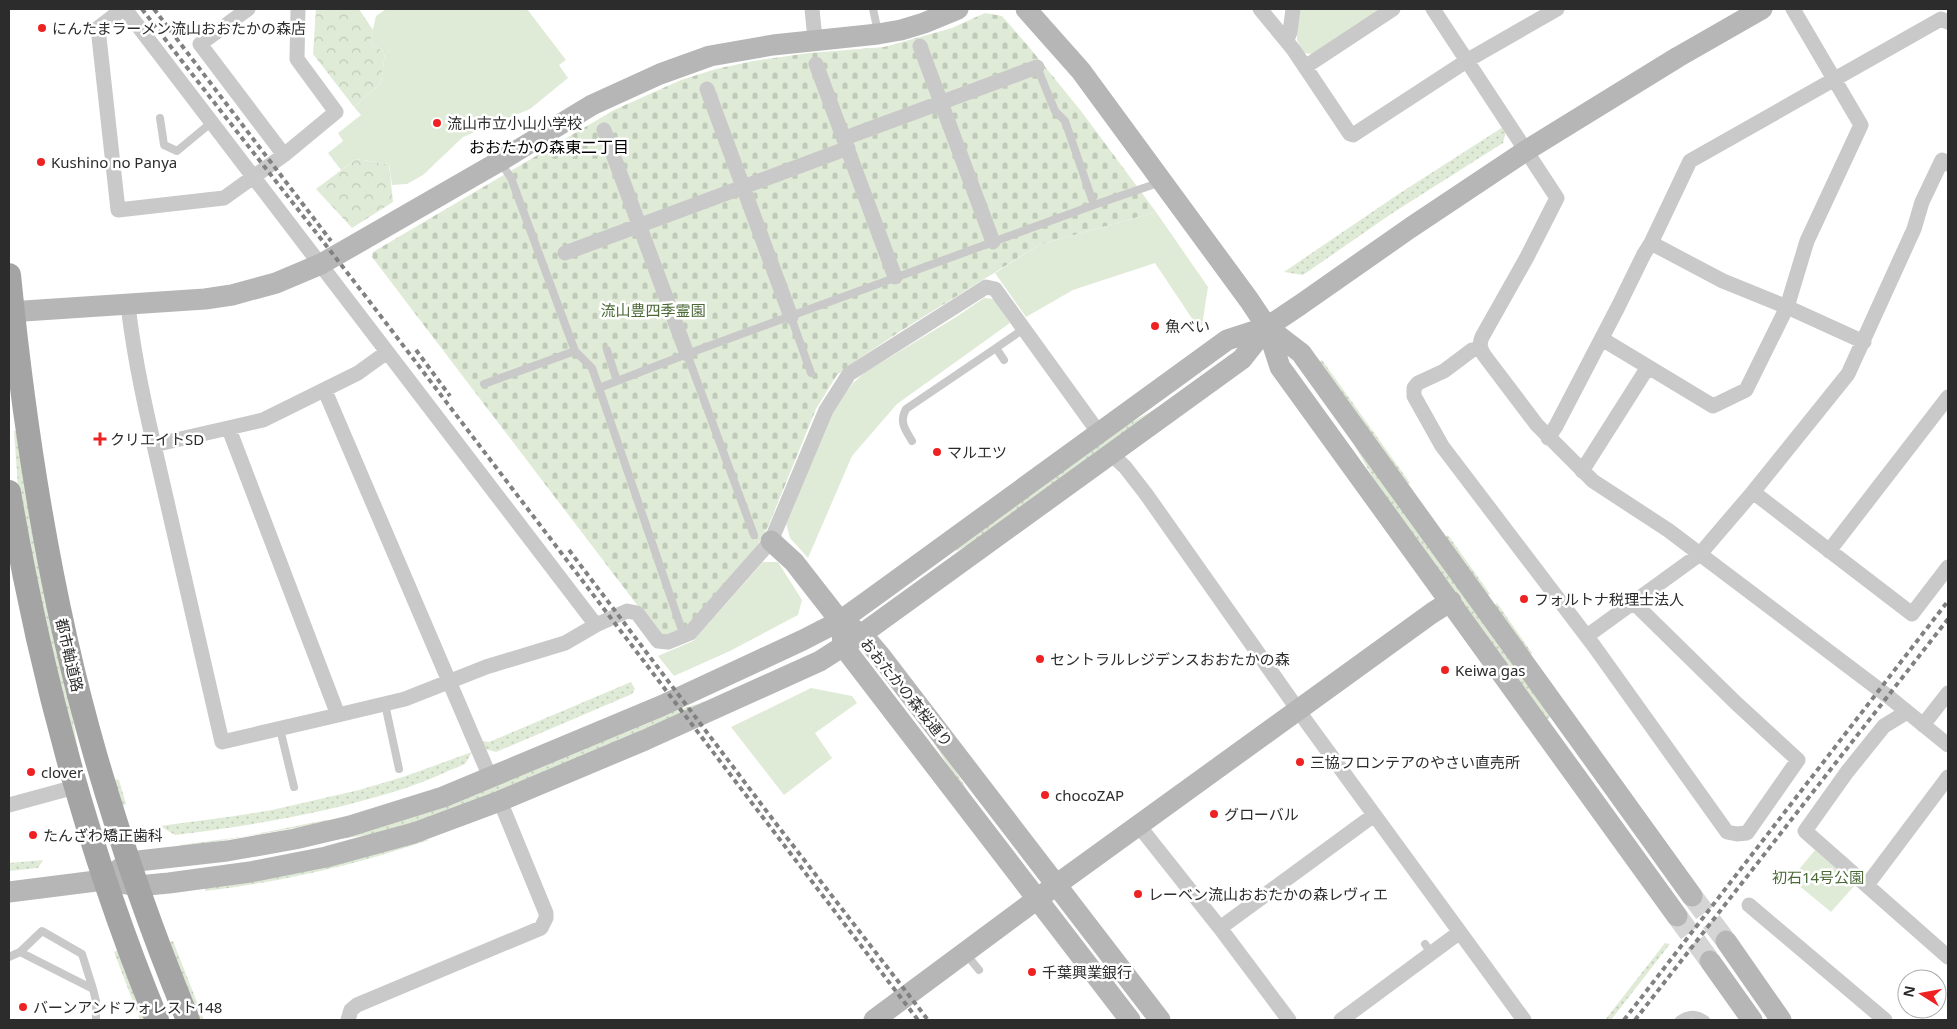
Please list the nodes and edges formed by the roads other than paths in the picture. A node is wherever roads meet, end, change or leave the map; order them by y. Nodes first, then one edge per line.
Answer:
1 (124, 9) edge
2 (248, 9) edge
3 (298, 9) edge
4 (812, 9) edge
5 (873, 9) edge
6 (958, 9) edge
7 (1026, 9) edge
8 (1260, 9) edge
9 (1293, 9) edge
10 (1393, 9) edge
11 (1433, 9) edge
12 (1557, 9) edge
13 (1762, 9) edge
14 (1793, 9) edge
15 (1948, 21) edge
16 (878, 34) junction
17 (815, 39) junction
18 (1287, 40) junction
19 (920, 46) dead end
20 (1468, 60) junction
21 (816, 64) dead end
22 (1037, 67) joint
23 (1305, 67) junction
24 (1834, 79) junction
25 (707, 89) dead end
26 (941, 103) junction
27 (160, 118) dead end
28 (212, 122) junction
29 (604, 130) dead end
30 (846, 143) junction
31 (1527, 150) junction
32 (284, 155) junction
33 (1946, 157) edge
34 (500, 161) junction
35 (254, 176) junction
36 (1162, 181) junction
37 (743, 186) junction
38 (1094, 206) junction
39 (640, 225) junction
40 (993, 242) junction
41 (1651, 243) junction
42 (565, 252) dead end
43 (320, 264) junction
44 (9, 275) edge
45 (895, 277) junction
46 (128, 304) junction
47 (1787, 307) junction
48 (11, 312) edge
49 (791, 317) junction
50 (1266, 327) junction
51 (1025, 328) junction
52 (1602, 339) junction
53 (1864, 342) junction
54 (996, 348) junction
55 (1480, 348) junction
56 (607, 350) dead end
57 (575, 351) junction
58 (387, 352) junction
59 (687, 354) junction
60 (1004, 360) dead end
61 (1648, 367) junction
62 (811, 373) dead end
63 (617, 381) junction
64 (484, 384) dead end
65 (600, 388) junction
66 (325, 390) junction
67 (1948, 397) edge
68 (229, 429) junction
69 (1099, 433) junction
70 (1548, 438) junction
71 (912, 441) dead end
72 (154, 445) junction
73 (1111, 454) junction
74 (1582, 471) junction
75 (9, 492) edge
76 (1753, 492) junction
77 (762, 538) junction
78 (1829, 550) junction
79 (1700, 554) junction
80 (1948, 567) edge
81 (1451, 601) junction
82 (1634, 603) junction
83 (840, 621) junction
84 (596, 625) junction
85 (862, 634) junction
86 (684, 636) junction
87 (1587, 636) junction
88 (843, 646) junction
89 (450, 682) junction
90 (1948, 693) edge
91 (385, 704) junction
92 (1299, 710) junction
93 (1907, 712) junction
94 (338, 715) junction
95 (1923, 725) junction
96 (280, 729) junction
97 (1948, 745) edge
98 (399, 769) dead end
99 (490, 777) junction
100 (1948, 777) edge
101 (75, 787) junction
102 (294, 787) dead end
103 (500, 801) junction
104 (9, 806) edge
105 (1374, 815) junction
106 (1139, 826) junction
107 (128, 862) junction
108 (104, 880) junction
109 (1056, 884) junction
110 (1867, 885) junction
111 (137, 886) junction
112 (9, 892) edge
113 (1692, 896) tunnel mouth
114 (1038, 899) junction
115 (1748, 905) dead end
116 (1677, 916) tunnel mouth
117 (1220, 928) junction
118 (1460, 932) junction
119 (1726, 941) tunnel mouth
120 (20, 952) junction
121 (965, 952) junction
122 (1948, 956) edge
123 (9, 957) edge
124 (1710, 961) tunnel mouth
125 (978, 970) dead end
126 (93, 989) junction
127 (878, 1019) edge
128 (96, 1020) edge
129 (157, 1020) edge
130 (188, 1020) edge
131 (348, 1020) edge
132 (1130, 1020) edge
133 (1160, 1020) edge
134 (1289, 1020) edge
135 (1341, 1020) edge
136 (1524, 1020) edge
137 (1679, 1020) edge
138 (1706, 1020) edge
139 (1752, 1020) edge
140 (1781, 1020) edge
141 (1885, 1020) edge

1 - 28 street
1 - 35 street
2 - 32 street
3 - 32 street
4 - 17 street
5 - 16 lane
6 - 16 street
7 - 36 street
8 - 18 street
9 - 18 street
10 - 23 street
11 - 20 street
12 - 20 street
13 - 31 street
14 - 24 street
15 - 24 street
16 - 17 street
17 - 34 street
18 - 23 street
19 - 26 street
20 - 23 street
20 - 31 street
21 - 30 street
22 - 26 street
22 - 38 lane
24 - 41 street
24 - 47 street
25 - 37 street
26 - 30 street
26 - 40 street
27 - 28 lane
28 - 35 street
29 - 39 street
30 - 37 street
30 - 45 street
31 - 50 street
31 - 55 street
32 - 35 street
33 - 53 street
34 - 43 street
34 - 57 lane
35 - 43 street
36 - 38 lane
36 - 50 street
37 - 39 street
37 - 49 street
38 - 40 lane
39 - 42 street
39 - 59 street
40 - 45 lane
41 - 47 street
41 - 52 street
43 - 46 street
43 - 58 street
44 - 48 main road, 都市軸道路
45 - 49 lane
46 - 48 street
46 - 72 street
47 - 53 street
47 - 61 street
48 - 107 main road, 都市軸道路
49 - 59 lane
49 - 62 lane
50 - 69 street
50 - 73 street
50 - 81 street
50 - 113 street
51 - 54 lane
51 - 69 street
51 - 77 street
52 - 61 street
52 - 70 street
53 - 76 street
54 - 60 lane
54 - 71 lane
55 - 70 street
55 - 87 street
56 - 63 lane
57 - 64 lane
57 - 65 lane
58 - 66 street
58 - 84 street
59 - 63 lane
59 - 77 lane
61 - 74 street
63 - 65 lane
65 - 86 lane
66 - 68 street
66 - 89 street
67 - 78 street
68 - 72 street
68 - 94 street
69 - 83 street
70 - 74 street
72 - 96 street
73 - 85 street
73 - 92 street
74 - 79 street
75 - 101 main road, 都市軸道路
76 - 78 street
76 - 79 street
77 - 83 street
77 - 86 street
78 - 80 street
79 - 82 street
79 - 93 street
81 - 92 street
81 - 116 street
82 - 87 street
82 - 87 street
83 - 85 street, おおたかの森桜通り
83 - 88 street, おおたかの森桜通り
83 - 99 street
84 - 86 street
84 - 89 street
85 - 88 street
85 - 109 street, おおたかの森桜通り
88 - 103 street
88 - 114 street, おおたかの森桜通り
89 - 91 street
89 - 99 street
90 - 95 street
91 - 94 street
91 - 98 lane
92 - 105 street
92 - 106 street
93 - 95 street
93 - 110 street
94 - 96 street
95 - 97 street
96 - 102 lane
99 - 107 street
100 - 110 street
101 - 104 street
101 - 108 main road, 都市軸道路
103 - 111 street
103 - 131 street
105 - 117 street
105 - 118 street
106 - 109 street
106 - 117 street
107 - 108 street
107 - 111 main road, 都市軸道路
108 - 111 street
108 - 112 street
108 - 129 main road, 都市軸道路
109 - 114 street
109 - 133 street, おおたかの森桜通り
110 - 122 street
111 - 130 main road, 都市軸道路
114 - 121 street
114 - 132 street, おおたかの森桜通り
115 - 141 street
117 - 134 street
118 - 135 street
118 - 136 street
119 - 140 street
120 - 123 lane
120 - 126 lane
120 - 126 lane
121 - 125 lane
121 - 127 street
124 - 139 street
126 - 128 lane
137 - 138 lane

